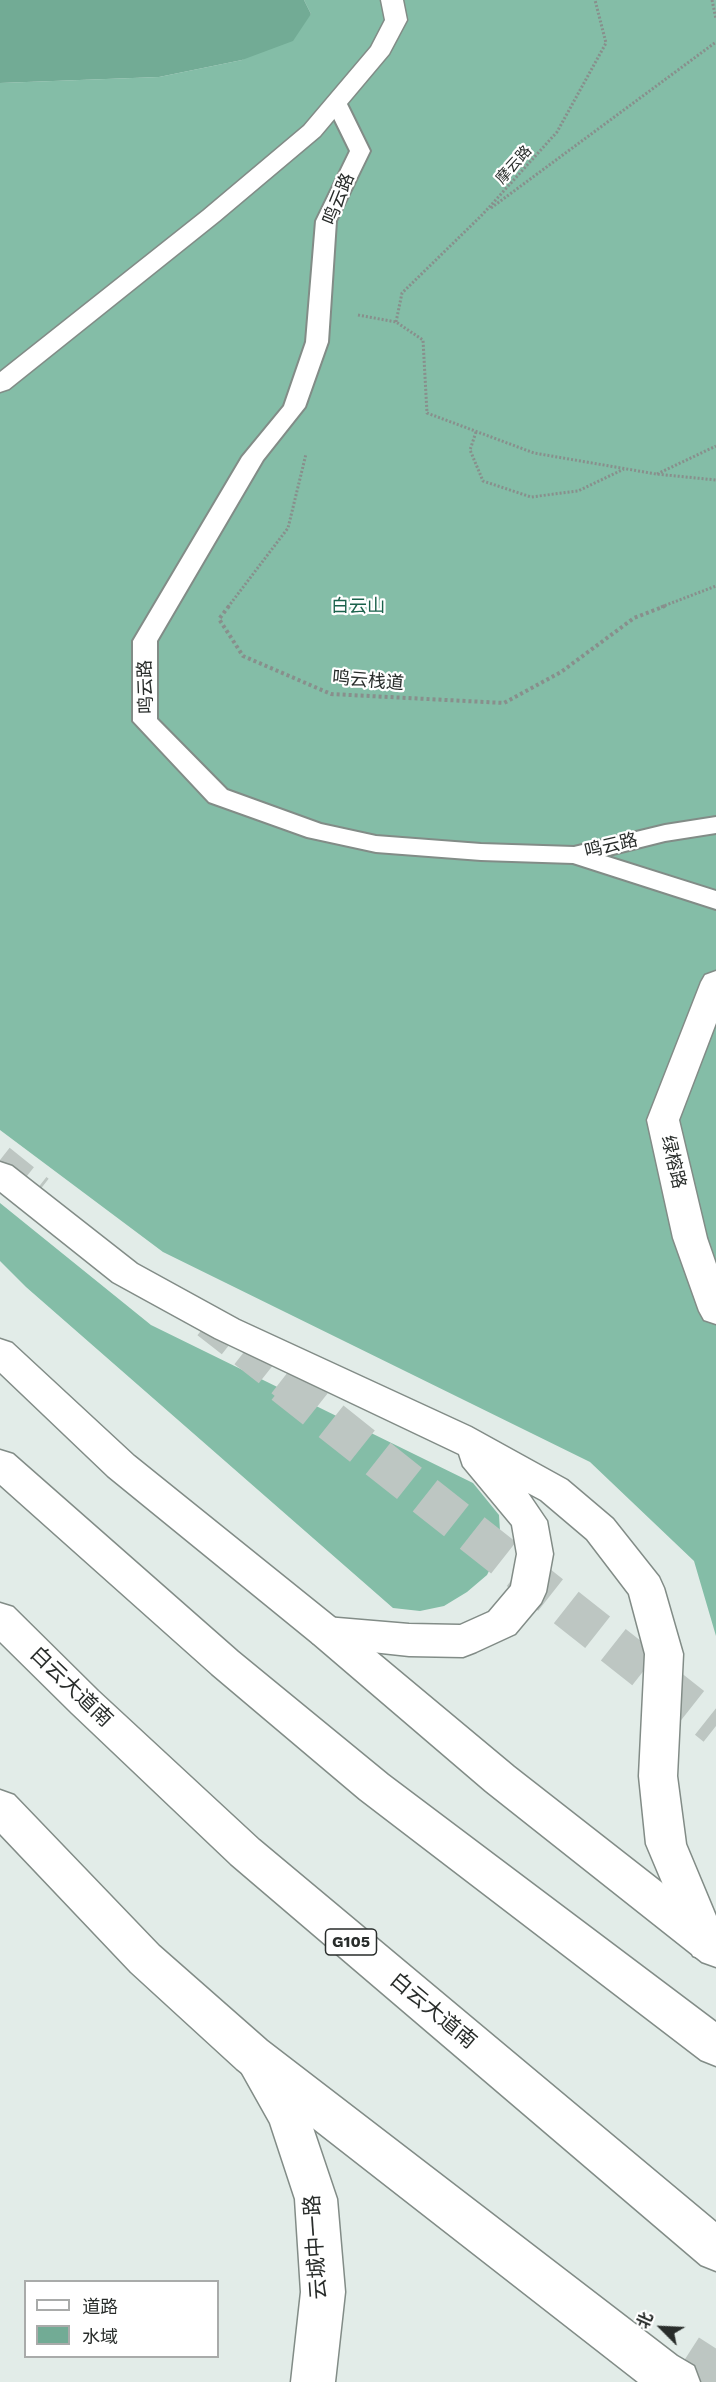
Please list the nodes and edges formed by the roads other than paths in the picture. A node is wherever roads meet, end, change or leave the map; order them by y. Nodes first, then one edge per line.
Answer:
1 (392, 0) edge
2 (336, 102) junction
3 (0, 384) edge
4 (716, 825) edge
5 (574, 855) junction
6 (716, 900) edge
7 (716, 982) edge
8 (0, 1174) edge
9 (716, 1311) edge
10 (0, 1352) edge
11 (458, 1437) junction
12 (0, 1464) edge
13 (0, 1618) edge
14 (326, 1632) junction
15 (0, 1807) edge
16 (712, 1946) edge
17 (716, 2047) edge
18 (252, 2055) junction
19 (716, 2250) edge
20 (313, 2382) edge
21 (678, 2382) edge

1 - 2 main road
2 - 3 main road
2 - 5 lane, 鸣云路
4 - 5 lane, 鸣云路
5 - 6 lane
7 - 9 main road, 绿榕路
8 - 11 main road
10 - 14 main road
11 - 14 main road
11 - 16 main road
12 - 17 main road
13 - 19 main road, 白云大道南 / G105
14 - 16 main road
15 - 18 main road
18 - 20 main road, 云城中一路
18 - 21 main road

